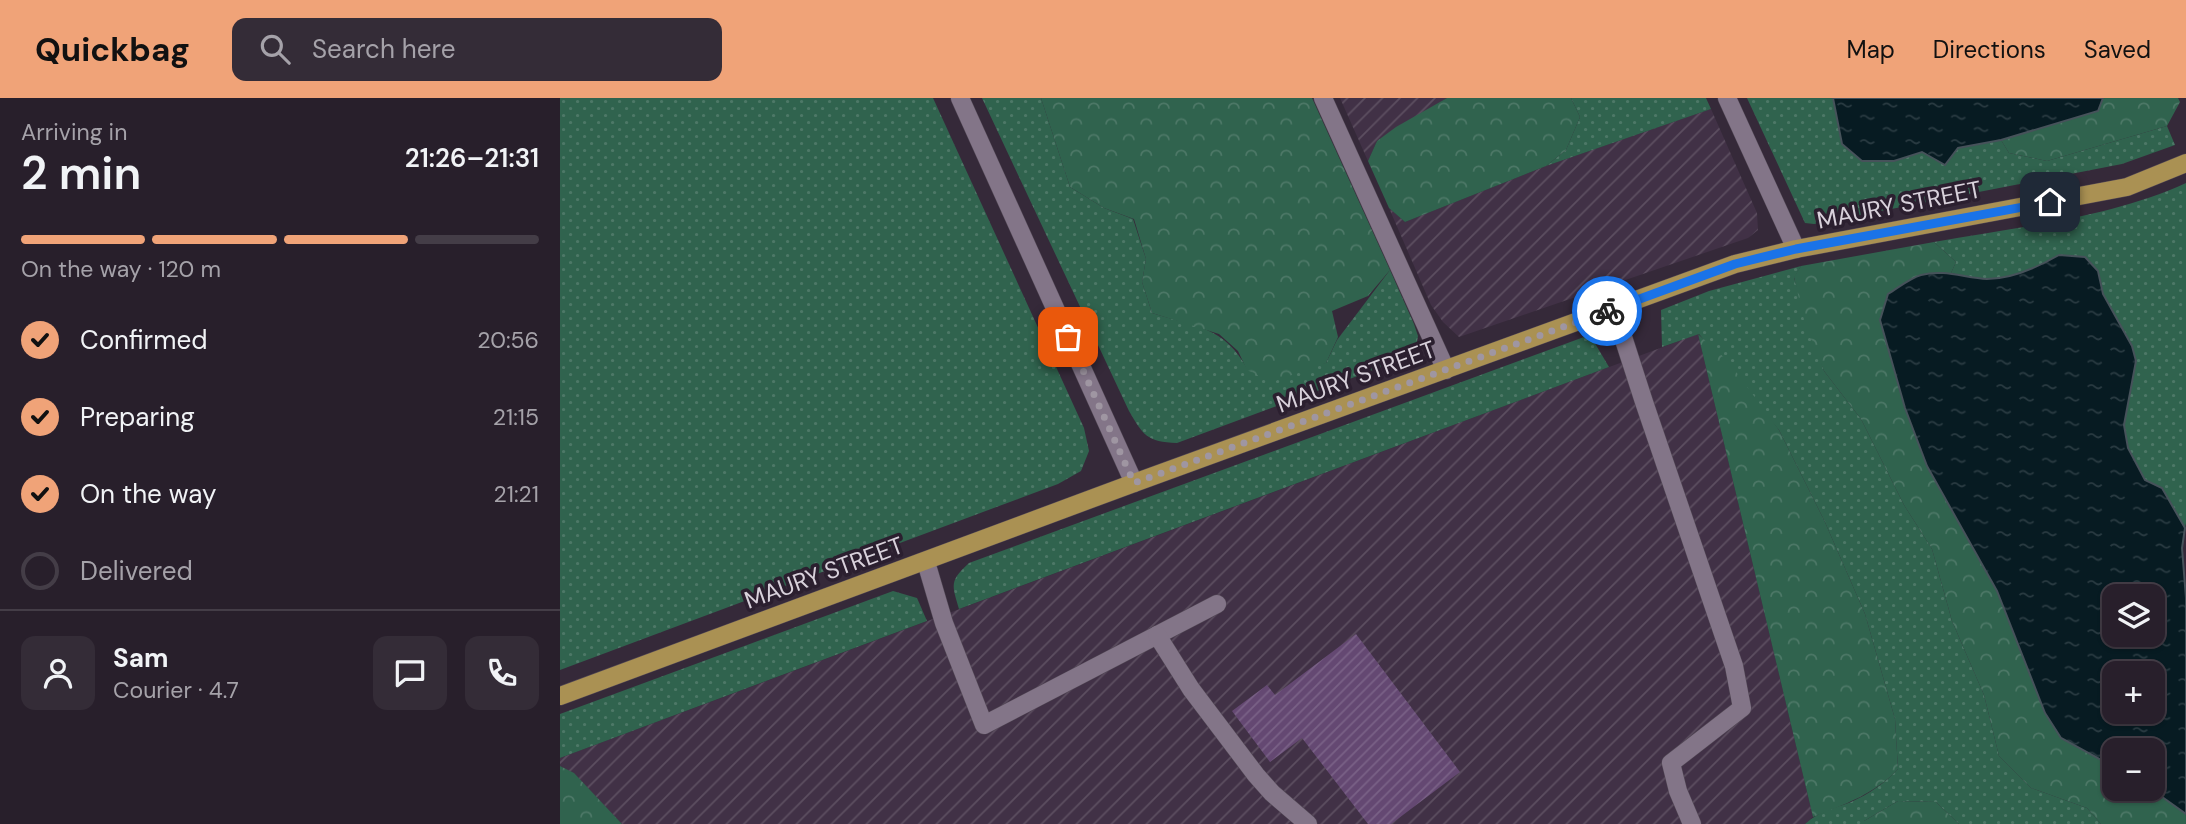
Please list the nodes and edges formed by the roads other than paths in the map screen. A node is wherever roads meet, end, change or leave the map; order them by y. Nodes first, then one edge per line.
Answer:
1 (960, 98) edge
2 (1323, 98) edge
3 (1727, 98) edge
4 (2186, 163) edge
5 (1796, 249) junction
6 (1614, 309) junction
7 (1446, 370) junction
8 (1134, 483) junction
9 (926, 562) junction
10 (1217, 604) dead end
11 (1157, 635) junction
12 (560, 696) edge
13 (1308, 824) edge
14 (1692, 824) edge

1 - 8 street
2 - 7 street
3 - 5 street
4 - 5 main road, MAURY STREET
5 - 6 main road, MAURY STREET
6 - 7 main road, MAURY STREET
6 - 14 street
7 - 8 main road, MAURY STREET
8 - 9 main road, MAURY STREET
9 - 11 street
9 - 12 main road, MAURY STREET
10 - 11 street
11 - 13 street

